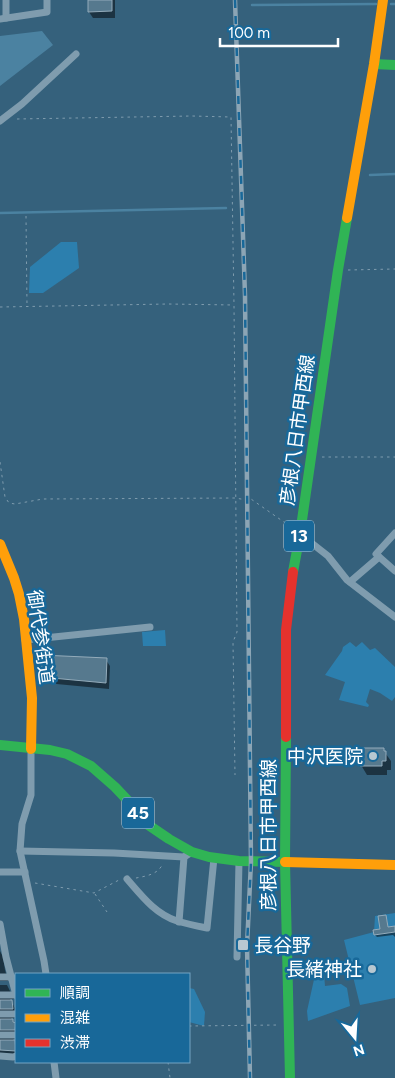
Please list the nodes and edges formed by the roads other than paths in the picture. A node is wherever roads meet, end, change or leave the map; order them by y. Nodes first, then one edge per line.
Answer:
1 (6, 0) edge
2 (46, 0) edge
3 (383, 0) edge
4 (3, 18) edge
5 (76, 54) dead end
6 (374, 64) junction
7 (395, 65) edge
8 (2, 120) edge
9 (395, 533) edge
10 (300, 534) junction
11 (0, 544) edge
12 (379, 557) junction
13 (395, 571) edge
14 (350, 582) junction
15 (395, 617) edge
16 (150, 627) dead end
17 (26, 640) junction
18 (0, 745) edge
19 (31, 749) junction
20 (20, 851) junction
21 (188, 854) junction
22 (214, 858) junction
23 (239, 861) junction
24 (285, 862) junction
25 (395, 865) edge
26 (0, 872) edge
27 (25, 872) junction
28 (127, 879) road end
29 (179, 922) junction
30 (0, 924) edge
31 (2, 940) edge
32 (3, 957) edge
33 (237, 957) dead end
34 (46, 973) edge
35 (0, 977) edge
36 (12, 977) junction
37 (15, 990) edge
38 (0, 995) edge
39 (15, 995) edge
40 (0, 1014) edge
41 (15, 1014) edge
42 (0, 1035) edge
43 (15, 1036) edge
44 (0, 1056) edge
45 (15, 1056) edge
46 (54, 1063) edge
47 (56, 1078) edge
48 (290, 1078) edge

1 - 4 street
2 - 4 street
3 - 6 main road, 彦根八日市甲西線 / 13
5 - 8 street
6 - 7 main road
6 - 10 main road, 彦根八日市甲西線 / 13
9 - 12 street
10 - 14 street
10 - 24 main road, 彦根八日市甲西線 / 13
11 - 17 main road, 御代参街道
12 - 13 street
12 - 14 street
14 - 15 street
16 - 17 street
17 - 19 main road, 御代参街道
18 - 19 main road, 45
19 - 20 street, 御代参街道
19 - 21 main road, 45
20 - 21 street
20 - 27 street, 御代参街道
21 - 22 main road, 45
21 - 29 street
22 - 23 main road, 45
22 - 29 street
23 - 24 main road, 45
23 - 33 street
24 - 25 main road
24 - 48 main road, 彦根八日市甲西線 / 13
26 - 27 street
27 - 34 street, 御代参街道
28 - 29 street
30 - 31 street
31 - 32 street
32 - 36 street
35 - 36 street
36 - 37 street
38 - 39 street
40 - 41 street
42 - 43 street
44 - 45 street
46 - 47 street

